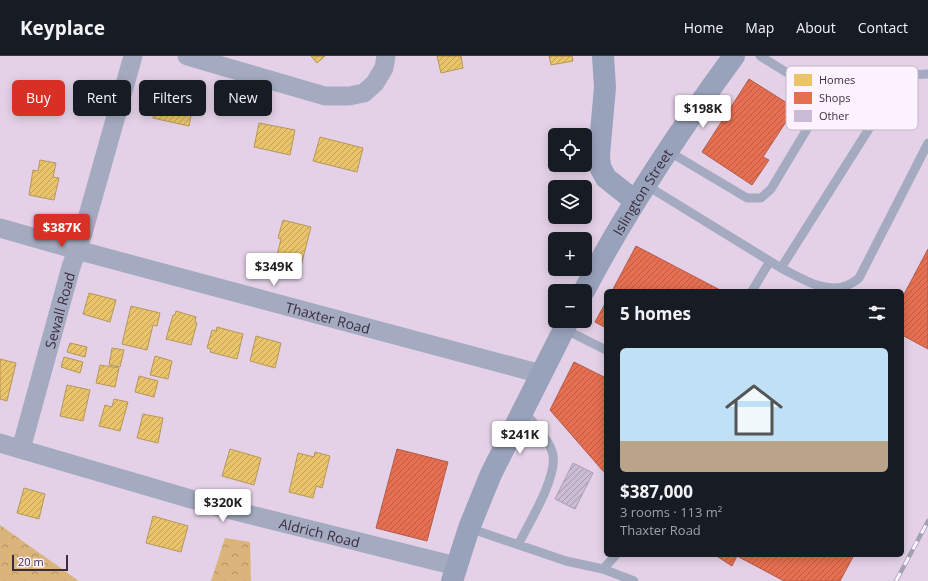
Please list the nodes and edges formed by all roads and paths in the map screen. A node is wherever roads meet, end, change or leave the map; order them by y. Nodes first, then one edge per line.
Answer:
1 (133, 56) edge
2 (187, 56) edge
3 (386, 56) edge
4 (603, 56) edge
5 (734, 56) edge
6 (760, 56) edge
7 (786, 72) edge
8 (806, 130) edge
9 (868, 130) edge
10 (928, 143) edge
11 (668, 150) junction
12 (641, 193) junction
13 (0, 228) edge
14 (77, 250) junction
15 (770, 261) junction
16 (781, 268) junction
17 (588, 284) edge
18 (753, 289) edge
19 (819, 289) edge
20 (564, 328) edge
21 (571, 328) edge
22 (604, 349) edge
23 (541, 374) junction
24 (523, 410) junction
25 (0, 443) edge
26 (21, 449) junction
27 (469, 528) junction
28 (518, 545) junction
29 (614, 557) edge
30 (603, 569) junction
31 (454, 574) edge
32 (634, 581) edge

1 - 14 street, Sewall Road
2 - 3 street
4 - 12 street
5 - 11 street, Islington Street
6 - 7 lane
8 - 11 lane
9 - 16 lane
10 - 19 lane
11 - 12 street, Islington Street
12 - 15 lane
12 - 17 street, Islington Street
13 - 14 street, Thaxter Road
14 - 23 street, Thaxter Road
14 - 26 street, Sewall Road
15 - 16 lane
15 - 18 lane
16 - 19 lane
20 - 23 street
21 - 22 lane
23 - 24 street
24 - 27 street
24 - 28 lane
25 - 26 street, Aldrich Road
26 - 31 street, Aldrich Road
27 - 28 lane
27 - 31 street
28 - 30 lane
29 - 30 lane
30 - 32 lane

